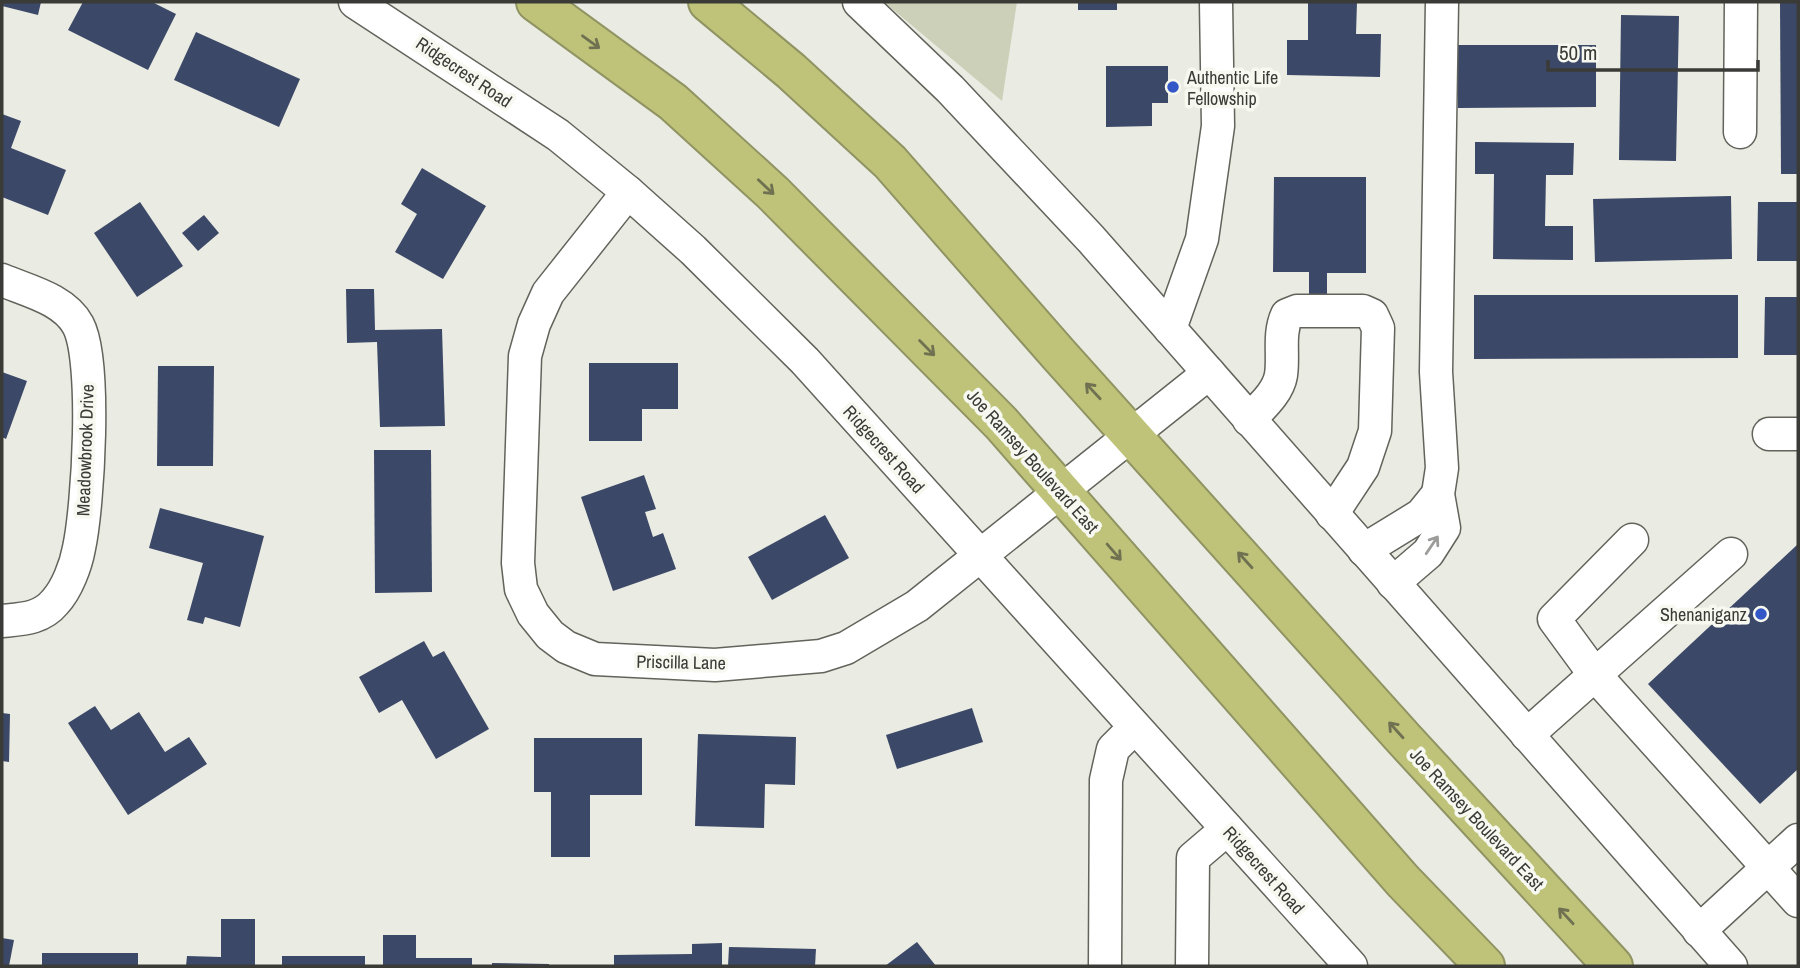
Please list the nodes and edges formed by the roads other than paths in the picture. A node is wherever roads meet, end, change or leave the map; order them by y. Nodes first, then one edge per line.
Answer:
1 (355, 2) edge
2 (536, 2) edge
3 (708, 2) edge
4 (859, 2) edge
5 (1216, 2) edge
6 (1441, 2) edge
7 (1741, 2) edge
8 (1740, 132) dead end
9 (628, 192) junction
10 (2, 280) edge
11 (1170, 329) junction
12 (1209, 373) junction
13 (1250, 420) junction
14 (1132, 434) junction
15 (1061, 491) junction
16 (1438, 494) junction
17 (1332, 514) junction
18 (1632, 540) dead end
19 (1364, 550) junction
20 (1731, 554) dead end
21 (980, 555) junction
22 (1393, 583) junction
23 (2, 621) edge
24 (1595, 675) junction
25 (1135, 727) junction
26 (1527, 735) junction
27 (1227, 829) junction
28 (1798, 840) edge
29 (1767, 869) junction
30 (1798, 901) edge
31 (1699, 931) junction
32 (1105, 966) edge
33 (1192, 966) edge
34 (1351, 966) edge
35 (1485, 966) edge
36 (1613, 966) edge
37 (1731, 966) edge

1 - 9 street, Ridgecrest Road
2 -> 15 highway, Joe Ramsey Boulevard East
14 -> 3 highway, Joe Ramsey Boulevard East
4 - 11 street
5 - 11 street
6 - 16 street
7 - 8 street
9 - 21 street, Ridgecrest Road
9 - 21 street, Priscilla Lane
10 - 23 street, Meadowbrook Drive
11 - 12 street
12 - 13 street
12 - 14 street, Priscilla Lane
13 - 17 street
13 - 17 street
14 - 15 street, Priscilla Lane
36 -> 14 highway, Joe Ramsey Boulevard East
15 - 21 street, Priscilla Lane
15 -> 35 highway, Joe Ramsey Boulevard East
16 - 19 street
22 -> 16 street
17 - 19 street
18 - 24 street
19 - 22 street
20 - 24 street
21 - 25 street, Ridgecrest Road
22 - 26 street
24 - 26 street
24 - 29 street
25 - 27 street, Ridgecrest Road
25 - 32 street
26 - 31 street
27 - 33 street
27 - 34 street, Ridgecrest Road
28 - 29 street
29 - 30 street
29 - 31 street
31 - 37 street

